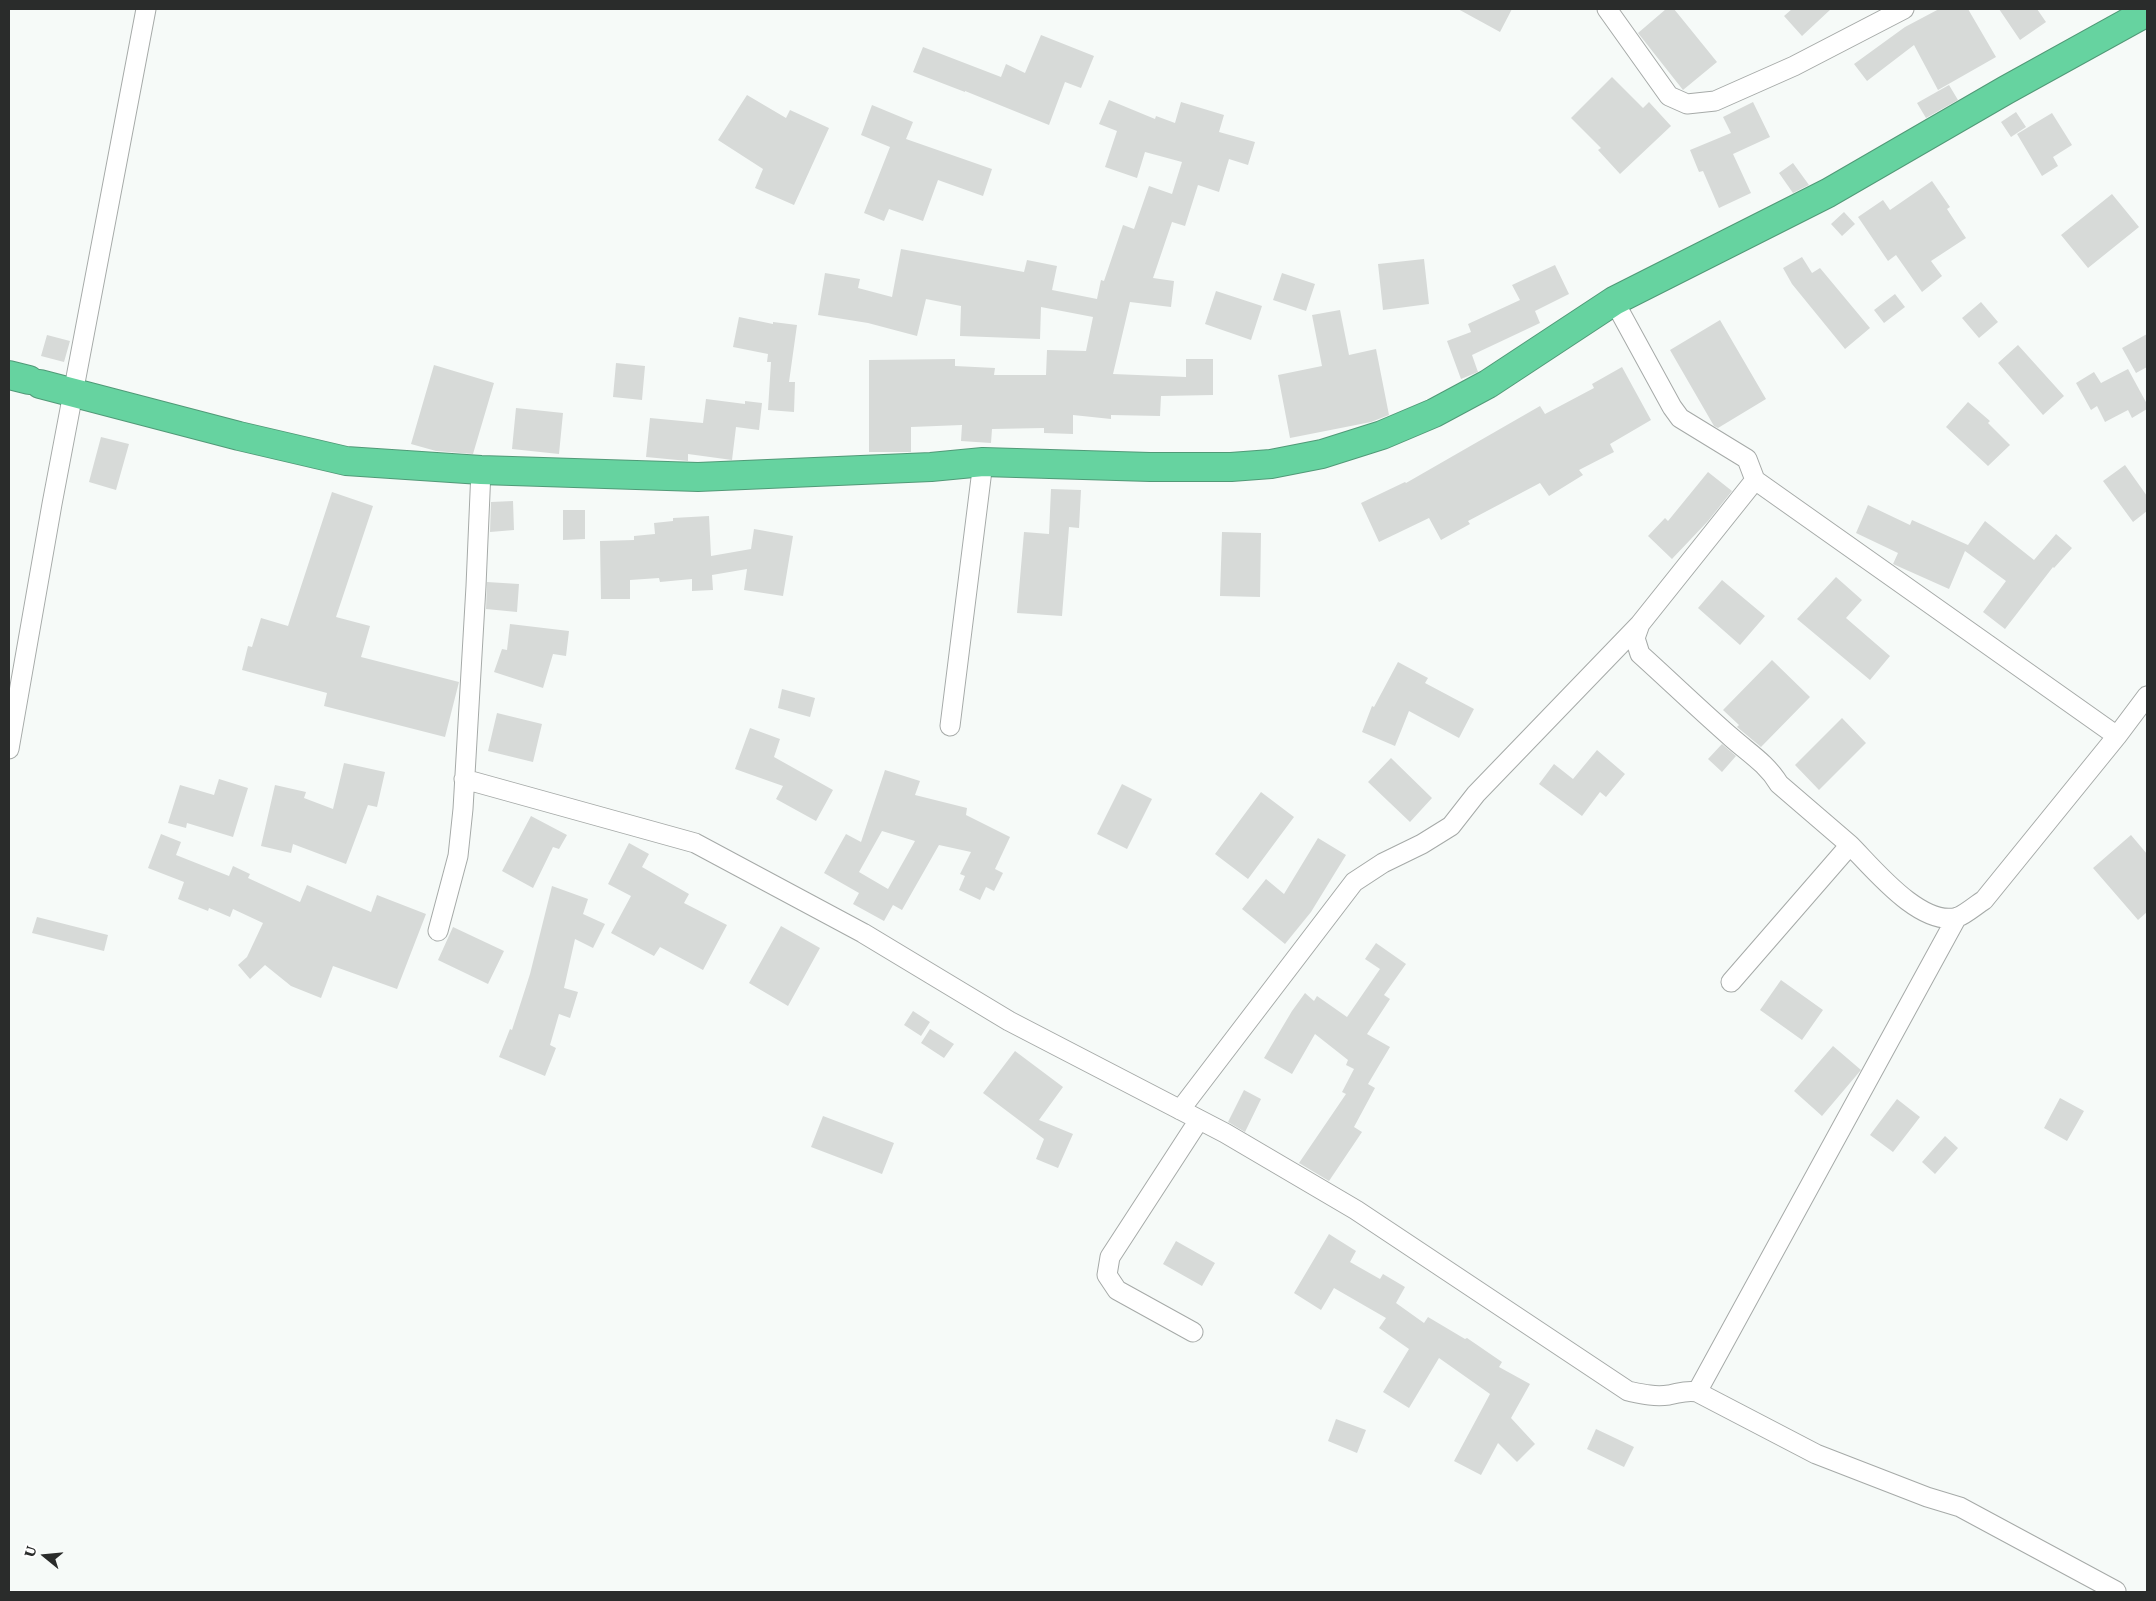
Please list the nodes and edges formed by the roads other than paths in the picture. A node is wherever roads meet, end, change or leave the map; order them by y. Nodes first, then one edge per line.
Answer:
1 (146, 9) edge
2 (1607, 9) edge
3 (1904, 9) edge
4 (2147, 12) edge
5 (1614, 301) junction
6 (26, 379) edge
7 (74, 392) junction
8 (983, 462) junction
9 (481, 470) junction
10 (1755, 480) junction
11 (1640, 624) junction
12 (2147, 696) edge
13 (950, 726) dead end
14 (2117, 736) junction
15 (9, 749) edge
16 (464, 779) junction
17 (1850, 845) junction
18 (1957, 917) junction
19 (438, 931) dead end
20 (1730, 982) dead end
21 (1180, 1110) junction
22 (1199, 1120) junction
23 (1193, 1332) dead end
24 (1697, 1392) junction
25 (2116, 1591) edge

1 - 7 street
2 - 3 street
4 - 5 highway
5 - 8 highway
5 - 10 street
6 - 7 highway
7 - 9 highway
7 - 15 street
8 - 9 highway
8 - 13 street
9 - 16 street
10 - 11 street
10 - 14 street
11 - 17 street
11 - 21 street
12 - 14 street
14 - 18 street
16 - 19 street
16 - 21 street
17 - 18 street
17 - 20 street
18 - 24 street
21 - 22 street
22 - 23 street
22 - 24 street
24 - 25 street

